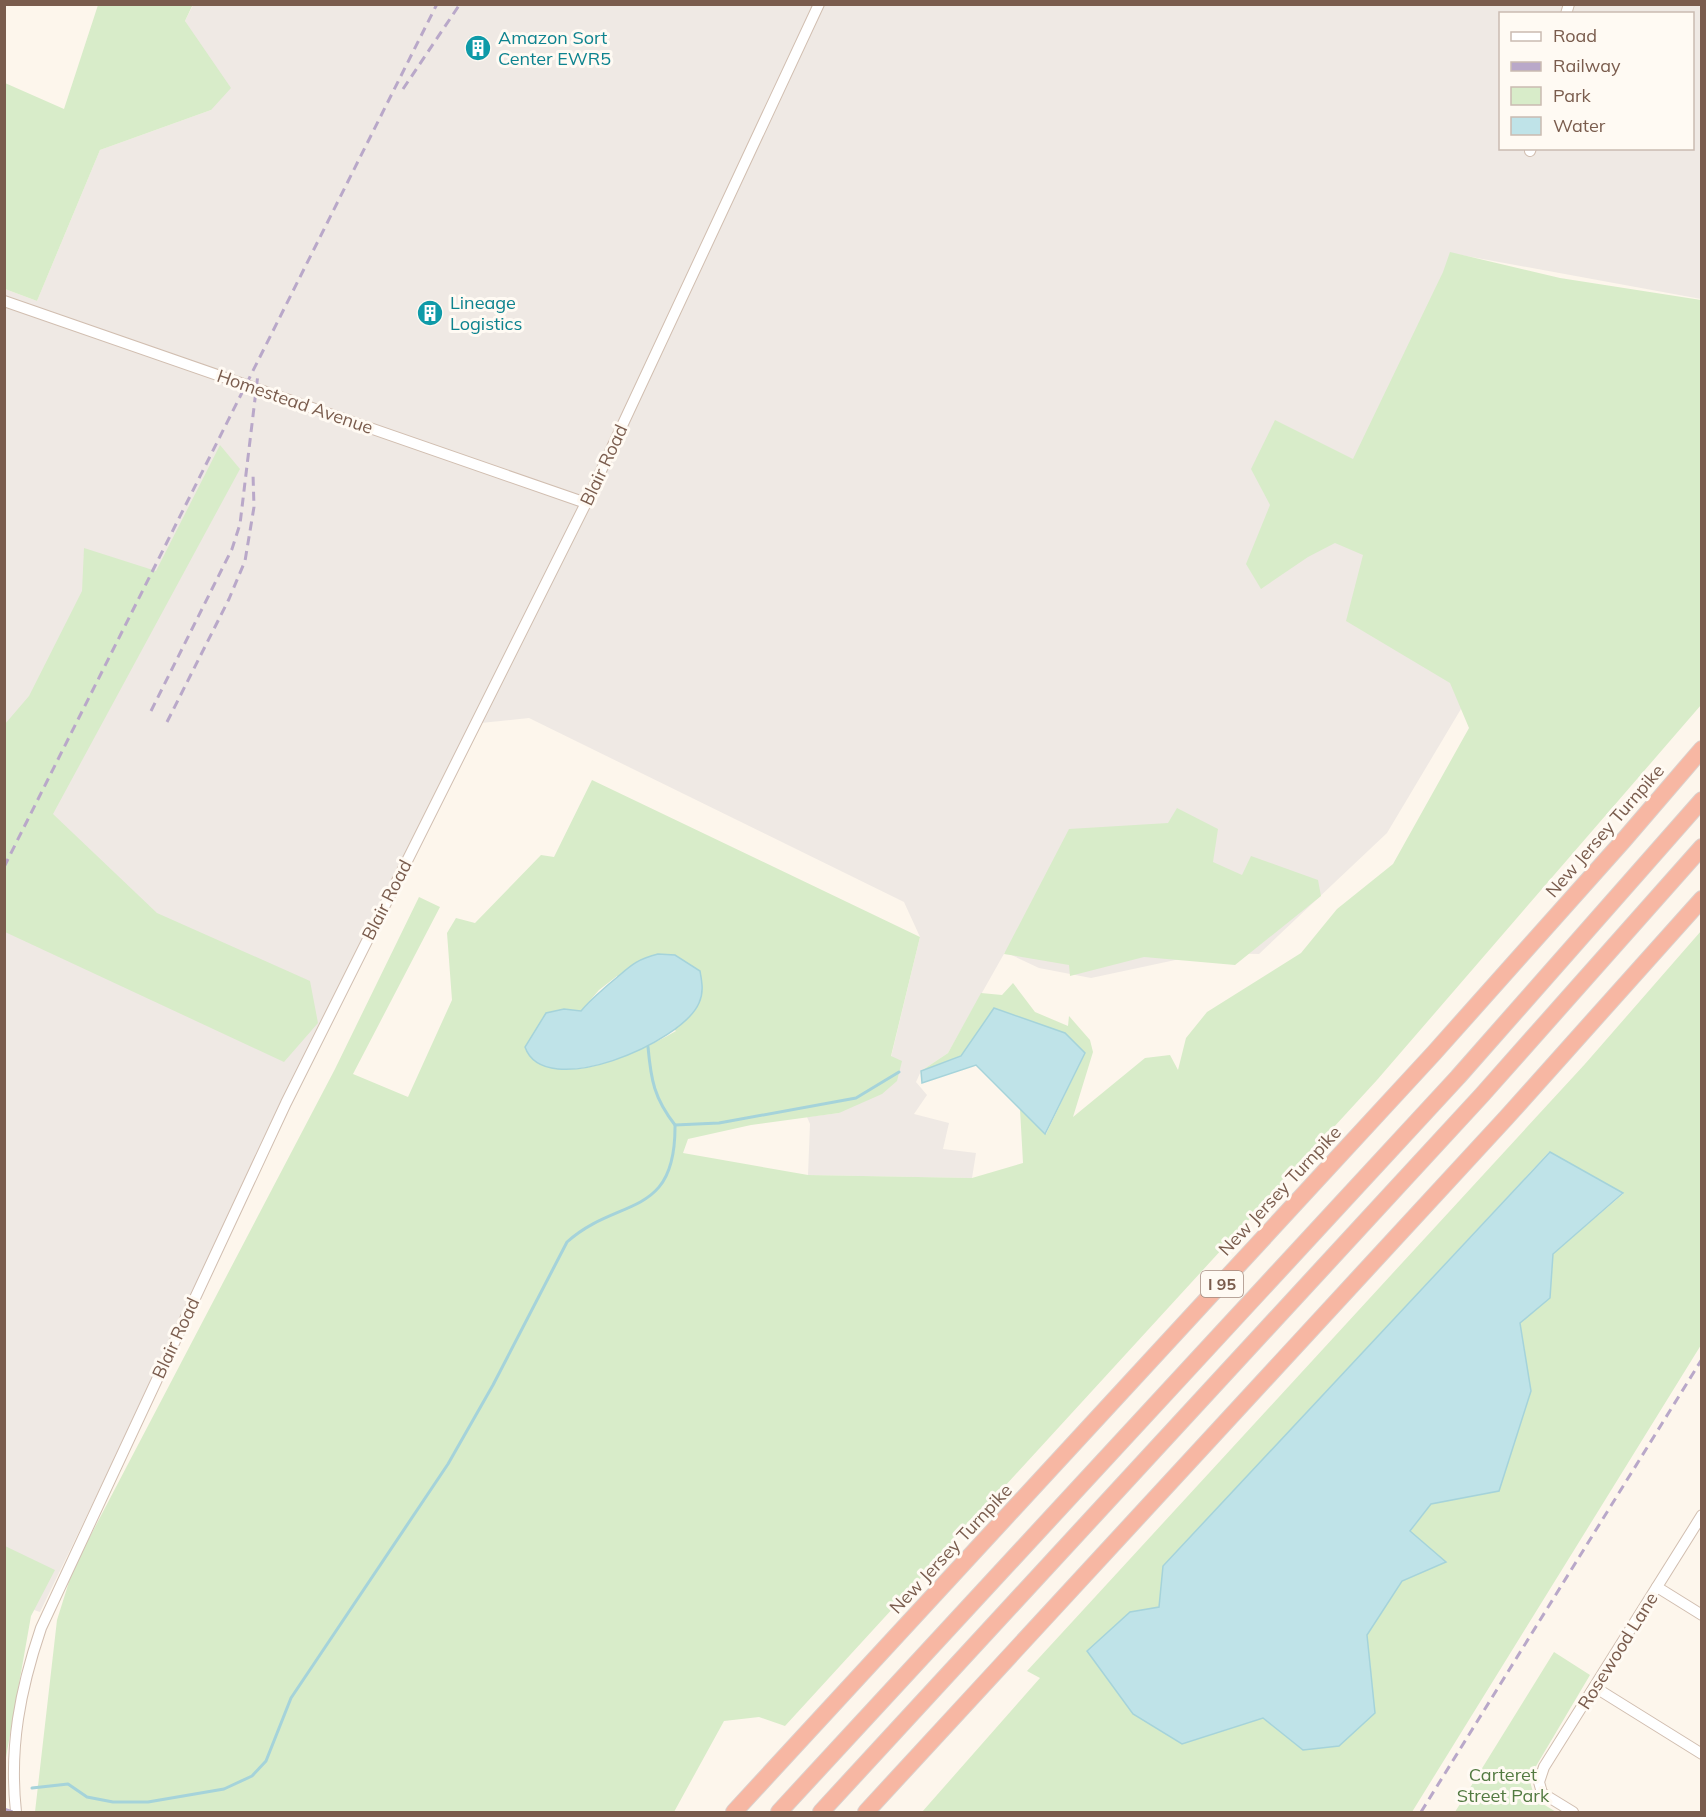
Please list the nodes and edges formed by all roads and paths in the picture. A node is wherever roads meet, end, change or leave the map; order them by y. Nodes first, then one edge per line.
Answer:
1 (819, 4) edge
2 (4, 301) edge
3 (586, 504) junction
4 (1701, 749) edge
5 (1701, 800) edge
6 (1701, 847) edge
7 (1701, 899) edge
8 (1701, 1515) edge
9 (1657, 1587) junction
10 (1701, 1615) edge
11 (1596, 1688) junction
12 (1701, 1754) edge
13 (16, 1812) edge
14 (734, 1812) edge
15 (779, 1812) edge
16 (820, 1812) edge
17 (867, 1812) edge
18 (1573, 1812) edge

1 - 3 street, Blair Road
2 - 3 street, Homestead Avenue
3 - 13 street, Blair Road
4 - 14 highway, New Jersey Turnpike / I 95
5 - 15 highway, I 95
6 - 16 highway
7 - 17 highway
8 - 9 street, Rosewood Lane
9 - 10 street
9 - 11 street, Rosewood Lane
11 - 12 street
11 - 18 street, Rosewood Lane

